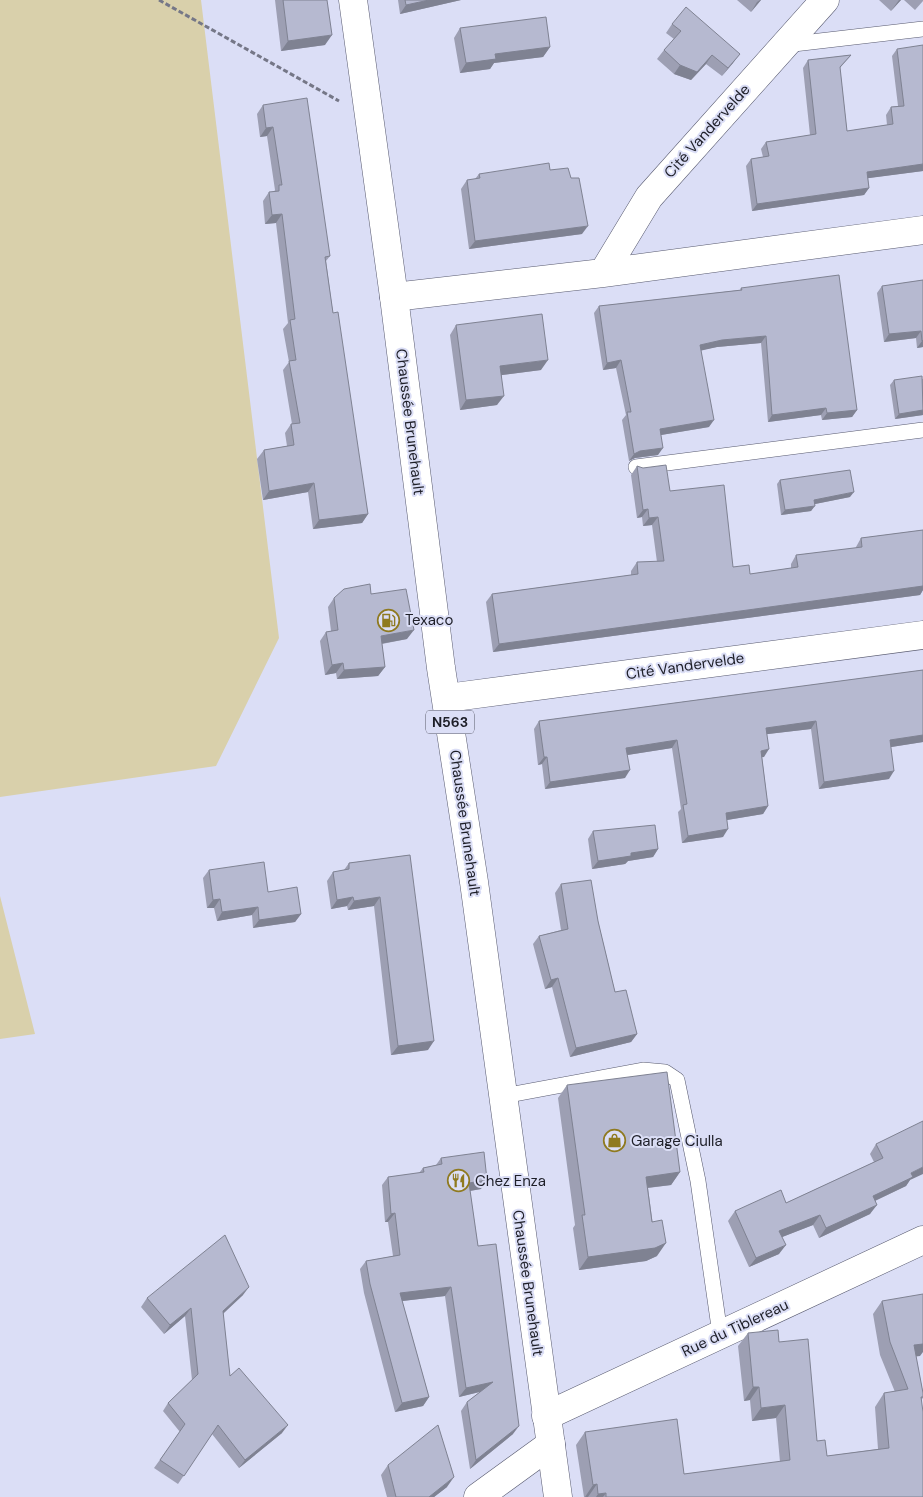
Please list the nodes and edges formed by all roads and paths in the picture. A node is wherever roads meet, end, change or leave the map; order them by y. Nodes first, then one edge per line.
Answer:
1 (159, 0) edge
2 (353, 0) edge
3 (825, 0) edge
4 (923, 29) edge
5 (784, 46) junction
6 (370, 118) junction
7 (923, 230) edge
8 (604, 273) junction
9 (394, 297) junction
10 (923, 430) edge
11 (636, 467) edge
12 (923, 635) edge
13 (447, 698) junction
14 (503, 1096) junction
15 (923, 1240) edge
16 (720, 1334) junction
17 (546, 1416) junction
18 (551, 1444) junction
19 (478, 1497) edge
20 (558, 1497) edge

1 - 6 path
2 - 6 street, Chaussée Brunehault / N563
3 - 5 street, Cité Vandervelde
4 - 5 lane
5 - 8 street, Cité Vandervelde
6 - 9 street, Chaussée Brunehault / N563
7 - 8 street
8 - 9 street
9 - 13 street, Chaussée Brunehault / N563
10 - 11 lane
12 - 13 street, Cité Vandervelde
13 - 14 street, Chaussée Brunehault / N563
14 - 16 lane
14 - 17 street, Chaussée Brunehault / N563
15 - 16 street, Rue du Tiblereau
16 - 17 street, Rue du Tiblereau
17 - 18 street, Chaussée Brunehault / N563
18 - 19 street
18 - 20 street, Chaussée Brunehault / N563

